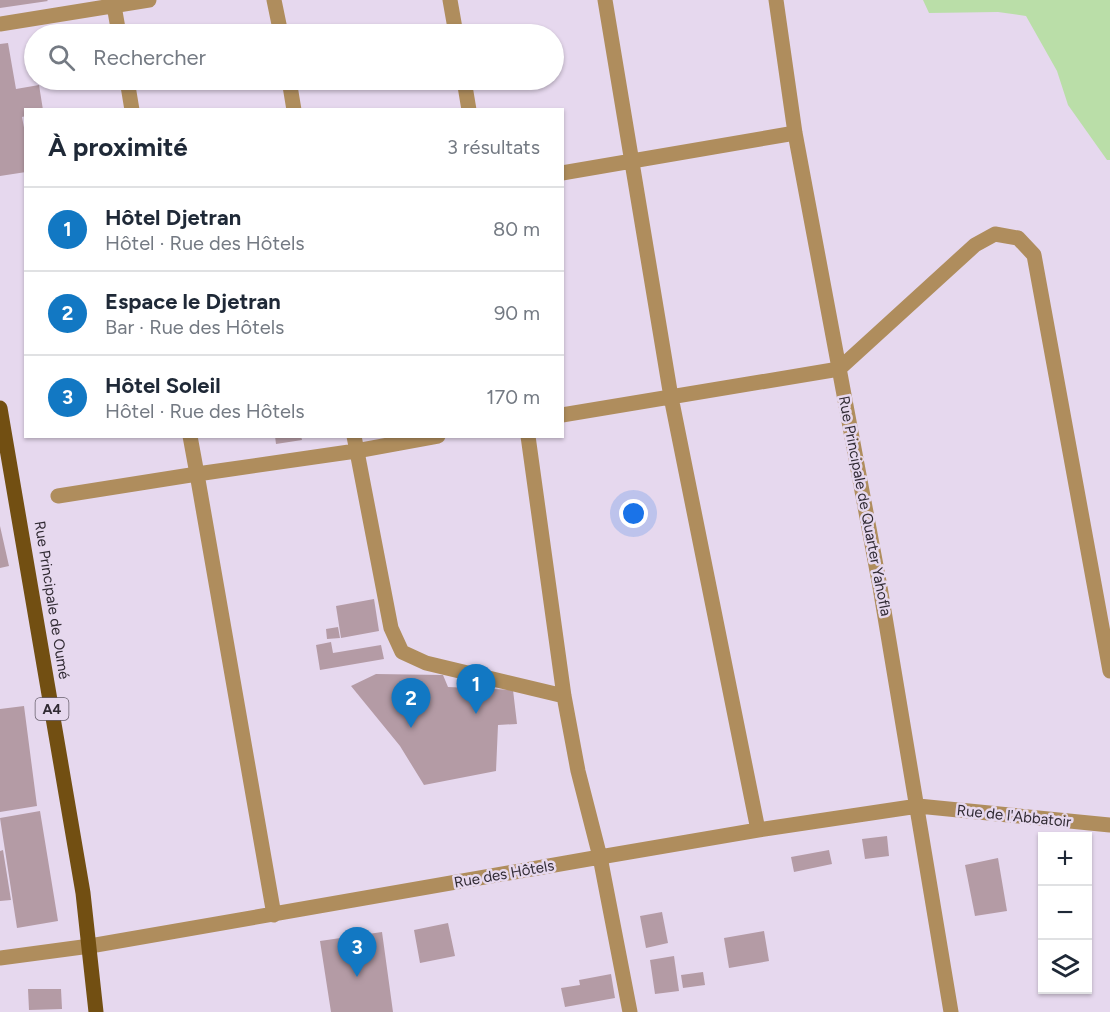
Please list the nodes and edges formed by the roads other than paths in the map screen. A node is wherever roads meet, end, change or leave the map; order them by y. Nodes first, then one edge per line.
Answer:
1 (149, 0) edge
2 (274, 0) edge
3 (450, 0) edge
4 (604, 0) edge
5 (776, 0) edge
6 (113, 3) edge
7 (0, 24) edge
8 (116, 24) edge
9 (279, 24) edge
10 (454, 24) edge
11 (128, 90) edge
12 (291, 90) edge
13 (466, 90) edge
14 (132, 108) edge
15 (294, 108) edge
16 (469, 108) edge
17 (795, 133) junction
18 (631, 162) junction
19 (564, 173) edge
20 (839, 369) junction
21 (671, 397) junction
22 (0, 408) edge
23 (564, 415) edge
24 (190, 438) edge
25 (417, 438) edge
26 (528, 438) edge
27 (355, 444) edge
28 (197, 474) junction
29 (58, 496) dead end
30 (1110, 671) edge
31 (564, 696) junction
32 (918, 806) junction
33 (1110, 825) edge
34 (758, 830) junction
35 (600, 857) junction
36 (274, 915) junction
37 (90, 946) junction
38 (0, 958) edge
39 (96, 1012) edge
40 (630, 1012) edge
41 (951, 1012) edge

1 - 6 street
2 - 9 street
3 - 10 street
4 - 18 street
5 - 17 street, Rue Principale de Quarter Yahofla
6 - 7 street
6 - 8 street
11 - 14 street
12 - 15 street
13 - 16 street
17 - 18 street
17 - 20 street, Rue Principale de Quarter Yahofla
18 - 19 street
18 - 21 street
20 - 21 street
20 - 30 street
20 - 32 street, Rue Principale de Quarter Yahofla
21 - 23 street
21 - 34 street
22 - 37 main road, Rue Principale de Oumé / A4
24 - 28 street
25 - 27 street
26 - 31 street
27 - 28 street
27 - 31 street
28 - 29 street
28 - 36 street
31 - 35 street
32 - 33 street, Rue de l'Abbatoir
32 - 34 street, Rue des Hôtels
32 - 41 street, Rue Principale de Quarter Yahofla
34 - 35 street, Rue des Hôtels
35 - 36 street, Rue des Hôtels
35 - 40 street
36 - 37 street, Rue des Hôtels
37 - 38 street, Rue des Hôtels
37 - 39 main road, Rue Principale de Oumé / A4

